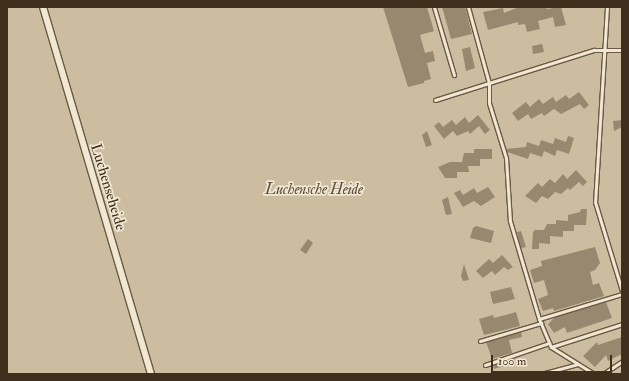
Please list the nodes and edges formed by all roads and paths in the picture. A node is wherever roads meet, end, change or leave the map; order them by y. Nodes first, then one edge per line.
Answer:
1 (43, 7) edge
2 (434, 7) edge
3 (468, 7) edge
4 (607, 7) edge
5 (604, 50) junction
6 (622, 50) edge
7 (454, 75) dead end
8 (489, 83) junction
9 (435, 100) dead end
10 (622, 292) edge
11 (540, 321) junction
12 (622, 324) edge
13 (480, 341) dead end
14 (549, 343) junction
15 (551, 346) junction
16 (622, 361) edge
17 (578, 364) junction
18 (485, 365) dead end
19 (151, 374) edge
20 (541, 374) edge
21 (594, 374) edge
22 (603, 374) edge

1 - 19 street, Luchenseheide
2 - 7 lane
3 - 8 lane
4 - 5 lane
5 - 6 lane
5 - 8 lane
5 - 10 lane
8 - 9 lane
8 - 11 lane
10 - 11 lane
11 - 13 lane
11 - 14 lane
12 - 15 lane
14 - 15 lane
14 - 18 lane
15 - 17 lane
16 - 22 lane
17 - 20 lane
17 - 21 lane

